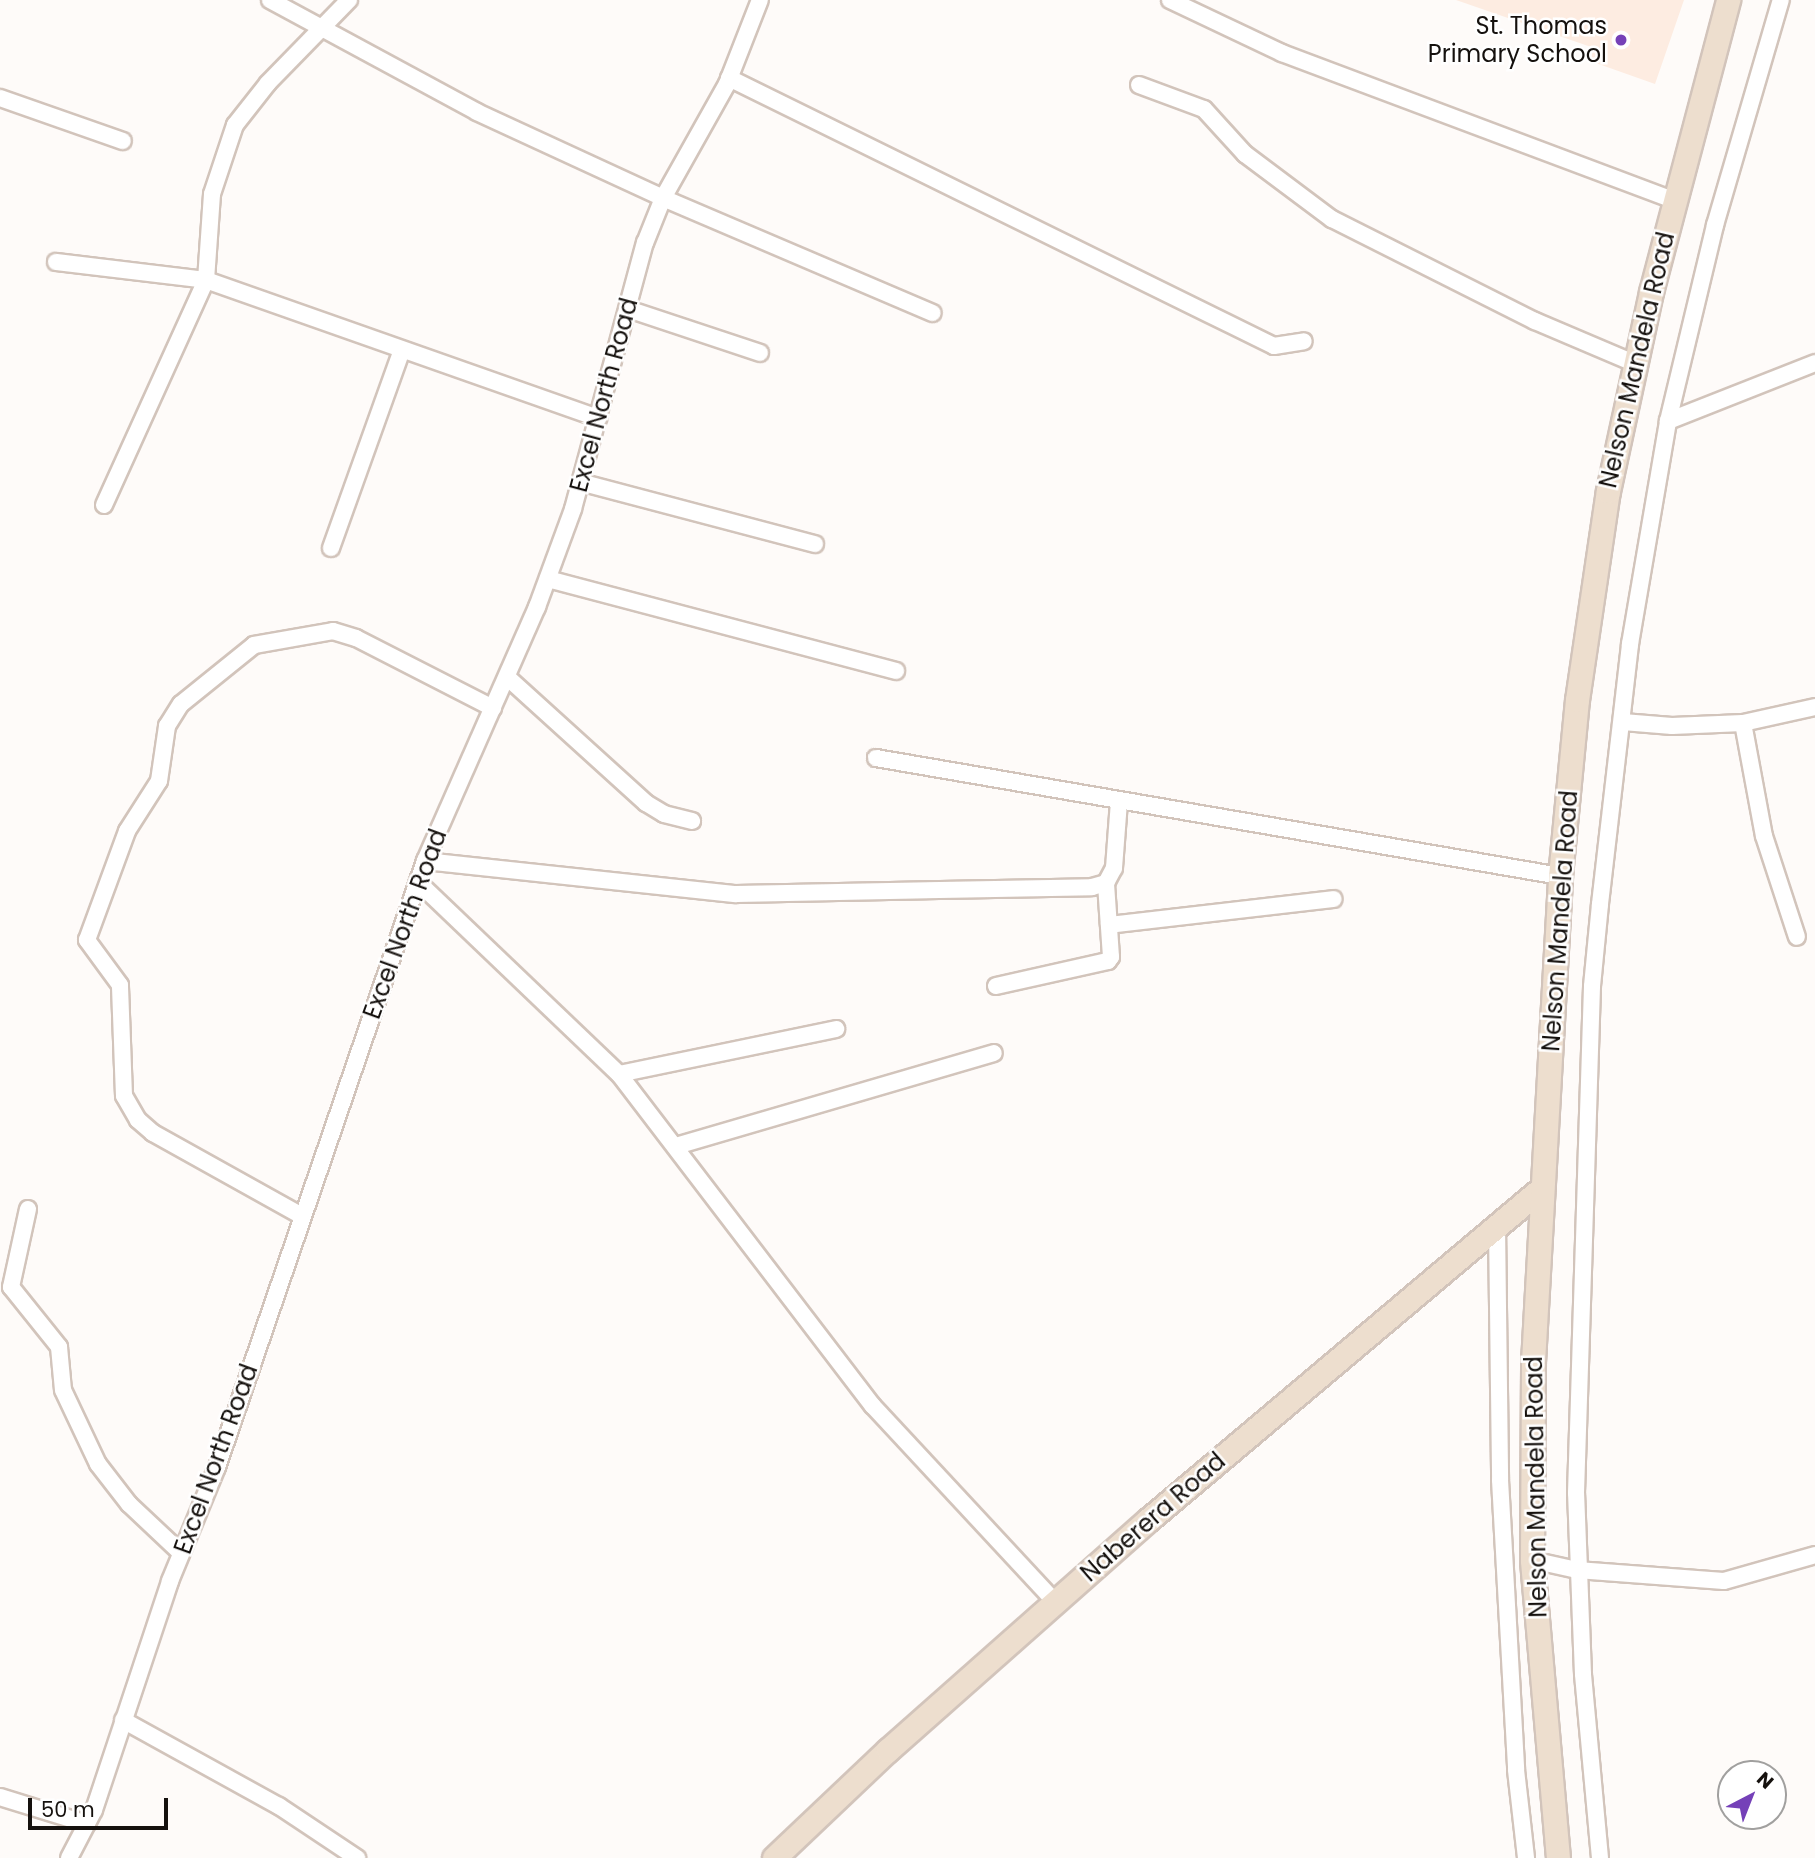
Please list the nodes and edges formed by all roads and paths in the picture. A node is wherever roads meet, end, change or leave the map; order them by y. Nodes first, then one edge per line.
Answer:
1 (270, 0) edge
2 (349, 0) edge
3 (1170, 0) edge
4 (1728, 0) edge
5 (1781, 0) edge
6 (755, 2) edge
7 (320, 30) junction
8 (729, 78) junction
9 (1139, 85) dead end
10 (0, 98) edge
11 (123, 141) dead end
12 (663, 198) junction
13 (1674, 200) junction
14 (55, 262) dead end
15 (206, 280) junction
16 (628, 309) junction
17 (932, 313) dead end
18 (1304, 341) dead end
19 (402, 349) junction
20 (760, 353) dead end
21 (1634, 363) junction
22 (1815, 363) edge
23 (598, 418) junction
24 (1668, 421) junction
25 (580, 482) junction
26 (104, 505) dead end
27 (815, 544) dead end
28 (331, 548) dead end
29 (548, 579) junction
30 (896, 671) dead end
31 (507, 677) junction
32 (1815, 707) edge
33 (493, 708) junction
34 (1623, 722) junction
35 (1743, 723) junction
36 (876, 758) dead end
37 (1119, 801) junction
38 (692, 821) dead end
39 (425, 861) junction
40 (1560, 876) junction
41 (418, 882) junction
42 (1106, 883) junction
43 (1334, 899) dead end
44 (1109, 925) junction
45 (1797, 937) dead end
46 (996, 986) dead end
47 (836, 1029) dead end
48 (994, 1053) dead end
49 (619, 1074) junction
50 (676, 1146) junction
51 (1542, 1188) junction
52 (28, 1209) dead end
53 (302, 1216) junction
54 (1497, 1225) junction
55 (181, 1553) junction
56 (1815, 1555) edge
57 (1532, 1560) junction
58 (1577, 1570) junction
59 (1056, 1603) junction
60 (123, 1720) junction
61 (0, 1797) edge
62 (87, 1824) junction
63 (69, 1858) edge
64 (357, 1858) edge
65 (774, 1858) edge
66 (1526, 1858) edge
67 (1558, 1858) edge
68 (1600, 1858) edge

1 - 7 street
2 - 7 street
3 - 13 street
4 - 13 main road, Nelson Mandela Road
5 - 24 street
6 - 8 street, Excel North Road
7 - 12 street
7 - 15 street
8 - 12 street, Excel North Road
8 - 18 street
9 - 21 street
10 - 11 street
12 - 16 street, Excel North Road
12 - 17 street
13 - 21 main road, Nelson Mandela Road
14 - 15 street
15 - 19 street
15 - 26 street
16 - 20 street
16 - 23 street, Excel North Road
19 - 23 street
19 - 28 street
21 - 40 main road, Nelson Mandela Road
22 - 24 street
23 - 25 street, Excel North Road
24 - 34 street
25 - 27 street
25 - 29 street, Excel North Road
29 - 30 street
29 - 31 street, Excel North Road
31 - 33 street, Excel North Road
31 - 38 street
32 - 35 street
33 - 39 street, Excel North Road
33 - 53 street
34 - 35 street
34 - 58 street
35 - 45 street
36 - 37 street
37 - 40 street
37 - 42 street
39 - 41 street, Excel North Road
39 - 42 street
40 - 51 main road, Nelson Mandela Road
41 - 49 street
41 - 53 street, Excel North Road
42 - 44 street
43 - 44 street
44 - 46 street
47 - 49 street
48 - 50 street
49 - 50 street
50 - 59 street
51 - 54 main road, Naberera Road
51 - 57 main road, Nelson Mandela Road
52 - 55 street
53 - 55 street, Excel North Road
54 - 59 main road, Naberera Road
54 - 66 street
55 - 60 street, Excel North Road
56 - 58 street
57 - 58 street
57 - 67 main road, Nelson Mandela Road
58 - 68 street
59 - 65 main road, Naberera Road
60 - 62 street, Excel North Road
60 - 64 street
61 - 62 street
62 - 63 street, Excel North Road

